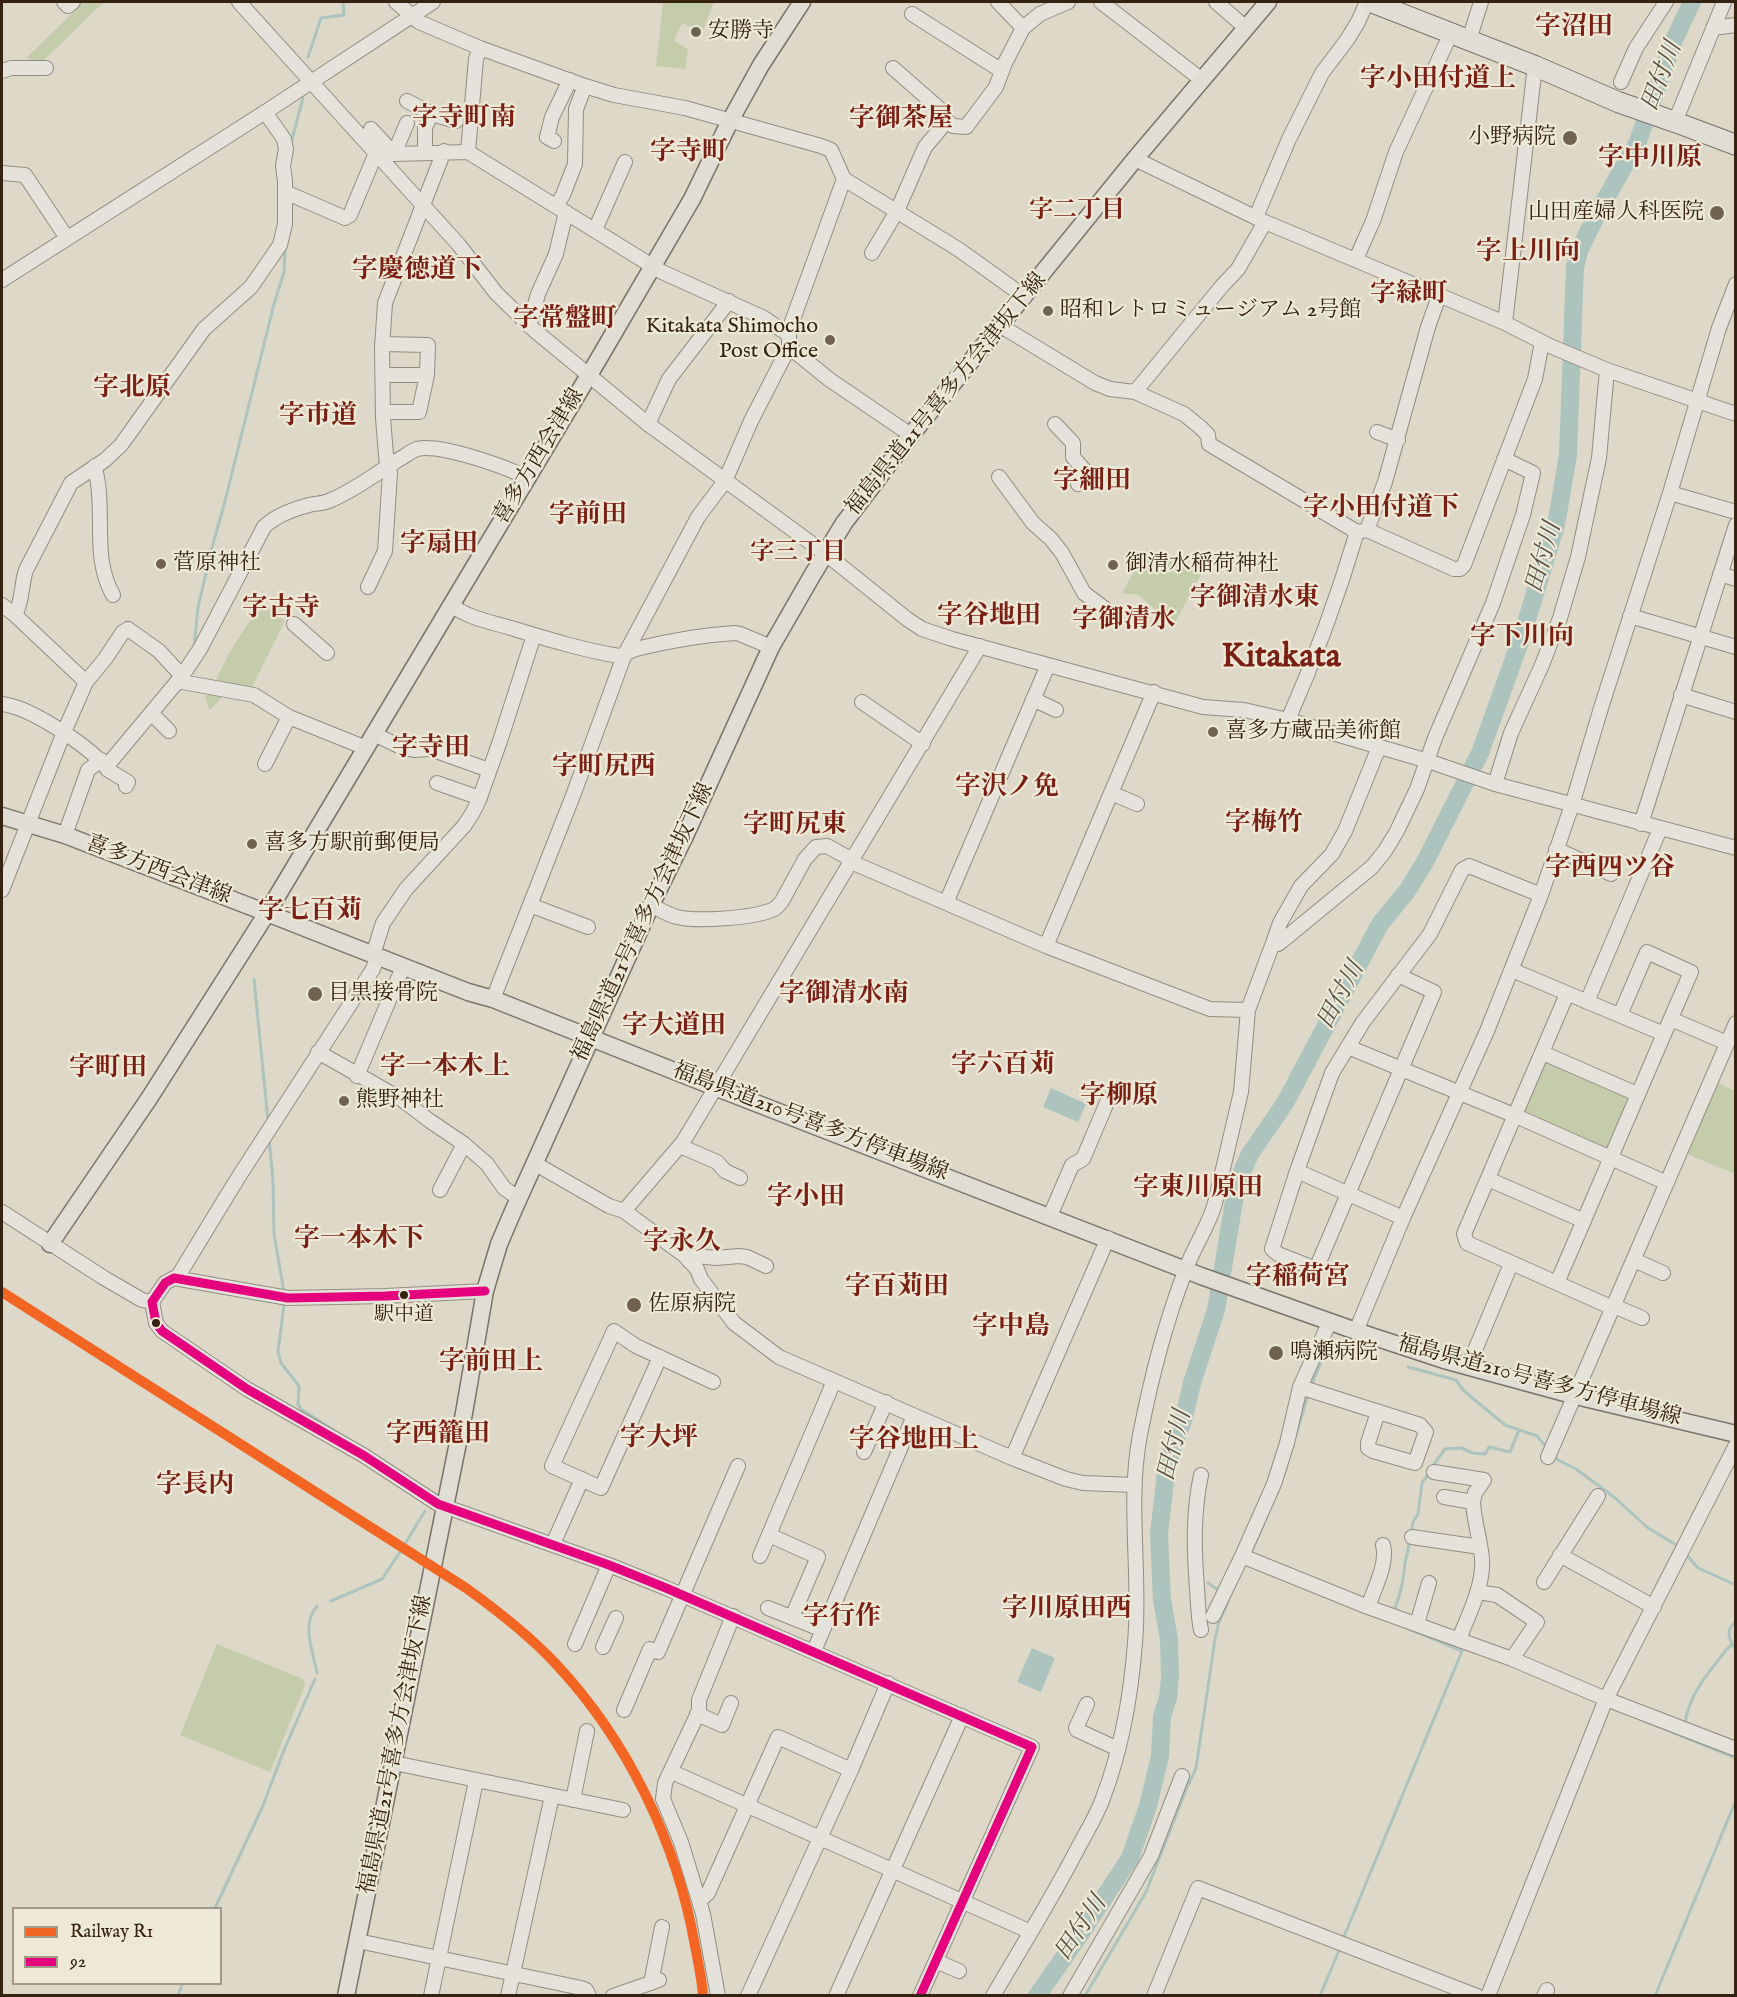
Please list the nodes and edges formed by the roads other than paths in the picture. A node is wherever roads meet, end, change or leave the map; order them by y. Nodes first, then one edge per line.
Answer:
1 (64, 2) edge
2 (73, 2) edge
3 (239, 2) edge
4 (396, 2) edge
5 (433, 2) edge
6 (802, 2) edge
7 (998, 2) edge
8 (1068, 2) edge
9 (1101, 2) edge
10 (1216, 2) edge
11 (1268, 2) edge
12 (1369, 2) edge
13 (1481, 2) edge
14 (1666, 2) edge
15 (1724, 2) edge
16 (912, 14) dead end
17 (411, 17) junction
18 (1736, 25) edge
19 (1023, 27) junction
20 (1246, 28) junction
21 (1713, 28) junction
22 (1460, 37) junction
23 (480, 48) junction
24 (1535, 66) junction
25 (46, 68) dead end
26 (893, 68) dead end
27 (2, 71) edge
28 (1002, 71) junction
29 (570, 80) junction
30 (1202, 80) junction
31 (312, 81) junction
32 (1621, 82) dead end
33 (585, 86) junction
34 (407, 101) dead end
35 (265, 112) junction
36 (432, 114) junction
37 (1670, 120) junction
38 (456, 121) dead end
39 (730, 121) junction
40 (946, 121) junction
41 (407, 123) dead end
42 (371, 129) dead end
43 (554, 141) dead end
44 (1736, 146) edge
45 (444, 151) junction
46 (425, 152) junction
47 (468, 152) junction
48 (376, 153) junction
49 (394, 154) junction
50 (1135, 159) junction
51 (625, 162) dead end
52 (2, 173) edge
53 (844, 179) junction
54 (285, 192) junction
55 (422, 205) junction
56 (561, 209) junction
57 (897, 211) junction
58 (1260, 220) junction
59 (595, 230) junction
60 (68, 238) junction
61 (872, 253) dead end
62 (1356, 259) junction
63 (653, 265) junction
64 (2, 280) edge
65 (1736, 284) edge
66 (1439, 296) junction
67 (1025, 297) junction
68 (729, 301) junction
69 (1505, 322) junction
70 (529, 326) junction
71 (1001, 326) junction
72 (789, 337) junction
73 (382, 344) junction
74 (1546, 344) junction
75 (1607, 370) junction
76 (382, 375) junction
77 (427, 375) junction
78 (589, 375) junction
79 (1135, 392) junction
80 (1697, 400) junction
81 (383, 412) junction
82 (1736, 414) edge
83 (648, 424) junction
84 (1055, 424) dead end
85 (1377, 432) dead end
86 (911, 435) junction
87 (1398, 440) junction
88 (1504, 459) junction
89 (94, 466) junction
90 (387, 467) junction
91 (999, 477) dead end
92 (527, 478) junction
93 (725, 481) junction
94 (1078, 484) dead end
95 (1670, 493) junction
96 (1736, 512) edge
97 (1736, 525) edge
98 (1362, 531) junction
99 (826, 554) junction
100 (1720, 574) junction
101 (1736, 579) edge
102 (368, 587) dead end
103 (112, 595) dead end
104 (2, 604) edge
105 (451, 605) junction
106 (1104, 608) dead end
107 (15, 615) junction
108 (1630, 616) junction
109 (294, 624) dead end
110 (534, 635) junction
111 (1701, 635) junction
112 (980, 646) junction
113 (771, 647) junction
114 (1736, 647) edge
115 (327, 653) dead end
116 (624, 656) junction
117 (1048, 665) junction
118 (182, 679) junction
119 (86, 682) junction
120 (1154, 692) junction
121 (1681, 695) junction
122 (1033, 699) junction
123 (862, 702) dead end
124 (2, 704) edge
125 (1056, 710) dead end
126 (1736, 712) edge
127 (151, 713) junction
128 (289, 717) junction
129 (1288, 720) junction
130 (170, 731) dead end
131 (64, 732) junction
132 (370, 741) junction
133 (923, 744) junction
134 (1379, 747) junction
135 (1428, 761) junction
136 (104, 763) junction
137 (265, 764) dead end
138 (489, 770) junction
139 (1490, 782) junction
140 (437, 783) dead end
141 (126, 786) dead end
142 (1111, 793) junction
143 (480, 798) junction
144 (1137, 804) dead end
145 (1572, 805) junction
146 (2, 816) edge
147 (27, 823) junction
148 (1641, 824) junction
149 (1660, 829) junction
150 (65, 836) junction
151 (1736, 848) edge
152 (1556, 849) junction
153 (850, 862) junction
154 (1611, 873) dead end
155 (2, 890) edge
156 (1541, 895) junction
157 (946, 903) junction
158 (530, 905) junction
159 (651, 905) junction
160 (267, 913) junction
161 (588, 927) dead end
162 (1273, 943) junction
163 (1046, 946) junction
164 (375, 956) junction
165 (403, 967) junction
166 (1512, 970) junction
167 (1398, 975) junction
168 (1567, 994) junction
169 (493, 999) junction
170 (1587, 1002) junction
171 (1248, 1010) junction
172 (1620, 1015) junction
173 (1671, 1019) junction
174 (1736, 1023) edge
175 (1664, 1034) junction
176 (591, 1037) junction
177 (1727, 1043) junction
178 (1348, 1047) junction
179 (318, 1052) junction
180 (1543, 1053) junction
181 (1401, 1070) junction
182 (357, 1076) junction
183 (717, 1088) junction
184 (1460, 1094) junction
185 (1638, 1094) junction
186 (1108, 1100) dead end
187 (1516, 1116) junction
188 (464, 1144) junction
189 (680, 1146) junction
190 (1611, 1157) junction
191 (534, 1163) junction
192 (1297, 1171) junction
193 (741, 1178) dead end
194 (1488, 1179) junction
195 (1667, 1183) junction
196 (440, 1191) dead end
197 (1348, 1194) junction
198 (518, 1198) junction
199 (624, 1211) junction
200 (2, 1212) edge
201 (1050, 1216) junction
202 (1403, 1218) junction
203 (1584, 1221) junction
204 (1108, 1238) junction
205 (50, 1244) junction
206 (1634, 1260) junction
207 (689, 1261) junction
208 (1511, 1264) junction
209 (766, 1266) dead end
210 (1185, 1269) junction
211 (1663, 1273) dead end
212 (175, 1278) junction
213 (1557, 1283) junction
214 (485, 1291) junction
215 (152, 1307) junction
216 (1614, 1307) junction
217 (1642, 1318) dead end
218 (1330, 1321) junction
219 (1356, 1331) junction
220 (660, 1358) junction
221 (1468, 1366) junction
222 (834, 1381) junction
223 (713, 1382) dead end
224 (1300, 1387) junction
225 (1576, 1396) junction
226 (886, 1402) junction
227 (1378, 1412) junction
228 (914, 1416) junction
229 (1736, 1434) edge
230 (1736, 1445) edge
231 (864, 1452) dead end
232 (1548, 1456) dead end
233 (1012, 1458) junction
234 (738, 1466) dead end
235 (1434, 1472) dead end
236 (1202, 1475) dead end
237 (582, 1479) junction
238 (1135, 1485) junction
239 (1599, 1496) dead end
240 (1444, 1497) dead end
241 (1473, 1502) junction
242 (446, 1505) junction
243 (769, 1534) junction
244 (1412, 1537) dead end
245 (553, 1544) junction
246 (1383, 1545) dead end
247 (1480, 1547) junction
248 (1560, 1555) junction
249 (760, 1556) dead end
250 (1242, 1556) junction
251 (609, 1564) junction
252 (1544, 1582) dead end
253 (1429, 1583) dead end
254 (1477, 1592) junction
255 (683, 1595) junction
256 (1654, 1606) junction
257 (1368, 1607) junction
258 (768, 1608) dead end
259 (733, 1616) junction
260 (1213, 1616) dead end
261 (792, 1617) junction
262 (586, 1618) junction
263 (1417, 1624) junction
264 (823, 1630) junction
265 (1201, 1630) dead end
266 (1459, 1639) junction
267 (575, 1644) dead end
268 (603, 1647) dead end
269 (814, 1651) junction
270 (1512, 1659) junction
271 (888, 1683) junction
272 (1606, 1699) junction
273 (731, 1703) dead end
274 (1087, 1704) dead end
275 (624, 1710) dead end
276 (698, 1714) junction
277 (962, 1716) junction
278 (587, 1731) dead end
279 (1118, 1749) junction
280 (1736, 1749) edge
281 (394, 1763) junction
282 (851, 1770) junction
283 (672, 1772) junction
284 (1182, 1776) dead end
285 (476, 1781) junction
286 (552, 1796) junction
287 (573, 1800) junction
288 (748, 1806) junction
289 (622, 1810) dead end
290 (820, 1838) junction
291 (892, 1870) junction
292 (699, 1901) junction
293 (962, 1902) junction
294 (662, 1927) dead end
295 (1031, 1932) junction
296 (358, 1941) junction
297 (440, 1958) junction
298 (936, 1961) junction
299 (959, 1971) dead end
300 (512, 1973) junction
301 (346, 1995) edge
302 (431, 1995) edge
303 (508, 1995) edge
304 (589, 1995) edge
305 (613, 1995) edge
306 (718, 1995) edge
307 (748, 1995) edge
308 (836, 1995) edge
309 (920, 1995) edge
310 (993, 1995) edge
311 (1070, 1995) edge
312 (1154, 1995) edge
313 (1477, 1995) edge
314 (1488, 1995) edge

1 - 2 street
3 - 31 street
4 - 17 street
5 - 17 street
6 - 39 main road, 喜多方西会津線
7 - 19 street
8 - 19 street
9 - 30 street
10 - 20 street
11 - 20 main road, 福島県道21号喜多方会津坂下線
12 - 22 highway
12 - 58 street
13 - 22 street
14 - 32 street
15 - 21 street
16 - 28 street
17 - 23 street
17 - 31 street
18 - 21 street
19 - 28 street
20 - 30 main road, 福島県道21号喜多方会津坂下線
21 - 37 street
22 - 24 highway
22 - 62 street
23 - 29 street
23 - 47 street
24 - 37 highway
24 - 69 street
25 - 27 street
26 - 40 street
28 - 40 street
29 - 33 street
29 - 43 street
30 - 50 main road, 福島県道21号喜多方会津坂下線
31 - 35 street
31 - 48 street
33 - 39 street
33 - 56 street
34 - 36 street
35 - 54 street
35 - 60 street
36 - 38 street
36 - 46 street
37 - 44 highway
39 - 53 street
39 - 63 main road, 喜多方西会津線
40 - 57 street
41 - 49 street
42 - 49 street
45 - 46 street
45 - 47 street
45 - 55 street
46 - 49 street
47 - 56 street
48 - 54 street
48 - 55 street
50 - 58 street
50 - 67 main road, 福島県道21号喜多方会津坂下線
51 - 59 street
52 - 60 street
53 - 57 street
53 - 72 street
54 - 89 street
55 - 70 street
55 - 73 street
56 - 59 street
56 - 70 street
57 - 61 street
57 - 67 street
58 - 62 street
58 - 79 street
59 - 63 street
60 - 64 street
62 - 66 street
63 - 68 street
63 - 78 main road, 喜多方西会津線
65 - 80 street
66 - 69 street
66 - 87 street
67 - 71 main road, 福島県道21号喜多方会津坂下線
68 - 72 street
68 - 83 street
69 - 74 street
70 - 78 street
71 - 79 street
71 - 86 main road, 福島県道21号喜多方会津坂下線
72 - 86 street
72 - 93 street
73 - 76 street
73 - 77 street
74 - 75 street
74 - 88 street
75 - 80 street
75 - 139 street
76 - 77 street
76 - 81 street
77 - 81 street
78 - 83 street
78 - 92 main road, 喜多方西会津線
79 - 98 street
80 - 82 street
80 - 95 street
81 - 90 street
83 - 93 street
84 - 94 street
85 - 87 street
86 - 99 main road, 福島県道21号喜多方会津坂下線
87 - 98 street
88 - 98 street
88 - 135 street
89 - 103 street
89 - 107 street
90 - 92 street
90 - 102 street
90 - 118 street
91 - 106 street
92 - 105 main road, 喜多方西会津線
93 - 99 street
93 - 116 street
95 - 96 street
95 - 108 street
97 - 100 street
98 - 129 street
99 - 112 street
99 - 113 main road, 福島県道21号喜多方会津坂下線
100 - 101 street
100 - 111 street
104 - 107 street
105 - 110 street
105 - 132 main road, 喜多方西会津線
107 - 119 street
108 - 111 street
108 - 145 street
109 - 115 street
110 - 116 street
110 - 138 street
111 - 114 street
111 - 121 street
112 - 117 street
112 - 133 street
113 - 116 street
113 - 159 main road, 福島県道21号喜多方会津坂下線
116 - 158 street
117 - 120 street
117 - 122 street
118 - 119 street
118 - 127 street
118 - 128 street
119 - 131 street
120 - 129 street
120 - 142 street
121 - 126 street
121 - 148 street
122 - 125 street
122 - 157 street
123 - 133 street
124 - 131 street
127 - 130 street
127 - 136 street
128 - 132 street
128 - 137 street
129 - 134 street
131 - 136 street
131 - 147 street
132 - 138 street
132 - 160 main road, 喜多方西会津線
133 - 153 street
134 - 135 street
134 - 162 street
135 - 139 street
135 - 162 street
136 - 141 street
136 - 150 street
138 - 143 street
139 - 145 street
140 - 143 street
142 - 144 street
142 - 163 street
143 - 164 street
145 - 148 street
145 - 152 street
146 - 147 main road, 喜多方西会津線
147 - 150 main road, 喜多方西会津線
147 - 155 street
148 - 149 street
149 - 151 street
149 - 170 street
150 - 160 main road, 喜多方西会津線
152 - 154 street
152 - 156 street
153 - 157 street
153 - 159 street
153 - 183 street
156 - 166 street
156 - 167 street
157 - 163 street
158 - 161 street
158 - 169 street
159 - 176 main road, 福島県道21号喜多方会津坂下線
160 - 164 main road, 福島県道210号喜多方停車場線
160 - 205 main road
162 - 171 street
163 - 171 street
164 - 165 main road, 福島県道210号喜多方停車場線
164 - 179 street
165 - 169 main road, 福島県道210号喜多方停車場線
165 - 182 street
166 - 168 street
166 - 184 street
167 - 178 street
167 - 181 street
168 - 170 street
168 - 180 street
169 - 176 main road, 福島県道210号喜多方停車場線
170 - 172 street
171 - 210 street
172 - 173 street
172 - 175 street
173 - 175 street
173 - 177 street
174 - 177 street
175 - 185 street
176 - 183 main road, 福島県道210号喜多方停車場線
176 - 191 main road, 福島県道21号喜多方会津坂下線
177 - 195 street
178 - 181 street
178 - 192 street
179 - 182 street
179 - 212 street
180 - 185 street
180 - 187 street
181 - 184 street
181 - 197 street
182 - 188 street
183 - 189 street
183 - 201 main road, 福島県道210号喜多方停車場線
184 - 187 street
184 - 202 street
185 - 190 street
186 - 201 street
187 - 190 street
187 - 194 street
188 - 196 street
188 - 198 street
189 - 193 street
189 - 199 street
190 - 195 street
190 - 203 street
191 - 198 main road, 福島県道21号喜多方会津坂下線
191 - 199 street
192 - 197 street
192 - 197 street
194 - 203 street
194 - 208 street
195 - 206 street
197 - 202 street
198 - 214 main road, 福島県道21号喜多方会津坂下線
199 - 207 street
200 - 205 street
201 - 204 main road, 福島県道210号喜多方停車場線
202 - 219 street
203 - 213 street
204 - 210 main road, 福島県道210号喜多方停車場線
204 - 233 street
205 - 215 street
206 - 211 street
206 - 216 street
207 - 209 street
207 - 222 street
208 - 213 street
208 - 221 street
210 - 218 main road, 福島県道210号喜多方停車場線
210 - 238 street
212 - 214 street
212 - 215 street
213 - 216 street
214 - 242 main road, 福島県道21号喜多方会津坂下線
215 - 242 street
216 - 217 street
216 - 225 street
218 - 219 main road, 福島県道210号喜多方停車場線
218 - 224 street
219 - 221 main road, 福島県道210号喜多方停車場線
220 - 223 street
220 - 237 street
220 - 237 street
221 - 225 main road, 福島県道210号喜多方停車場線
222 - 226 street
222 - 243 street
224 - 227 street
224 - 250 street
225 - 229 main road, 福島県道210号喜多方停車場線
225 - 232 street
226 - 228 street
226 - 231 street
227 - 227 street
228 - 233 street
228 - 264 street
230 - 256 street
233 - 238 street
234 - 255 street
235 - 241 street
236 - 265 street
237 - 245 street
238 - 279 street
239 - 248 street
240 - 241 street
241 - 247 street
242 - 245 street
242 - 281 main road, 福島県道21号喜多方会津坂下線
243 - 249 street
243 - 261 street
244 - 247 street
245 - 251 street
246 - 257 street
247 - 254 street
248 - 252 street
248 - 256 street
250 - 257 street
250 - 260 street
251 - 255 street
251 - 262 street
253 - 263 street
254 - 266 street
254 - 270 street
255 - 259 street
255 - 275 street
256 - 272 street
257 - 263 street
258 - 261 street
259 - 269 street
259 - 276 street
261 - 264 street
262 - 267 street
262 - 268 street
263 - 266 street
264 - 269 street
266 - 270 street
269 - 271 street
270 - 272 street
271 - 277 street
271 - 282 street
272 - 280 street
272 - 314 street
273 - 276 street
274 - 279 street
276 - 283 street
277 - 291 street
277 - 293 street
278 - 287 street
279 - 295 street
281 - 285 street
281 - 296 main road, 福島県道21号喜多方会津坂下線
282 - 288 street
282 - 290 street
283 - 288 street
283 - 292 street
284 - 311 street
285 - 286 street
285 - 297 street
286 - 287 street
286 - 300 street
287 - 289 street
288 - 290 street
288 - 292 street
290 - 291 street
290 - 307 street
291 - 293 street
291 - 308 street
292 - 306 street
293 - 295 street
293 - 298 street
294 - 305 street
295 - 310 street
296 - 297 street
296 - 301 main road, 福島県道21号喜多方会津坂下線
297 - 300 street
297 - 302 street
298 - 299 street
298 - 309 street
300 - 303 street
300 - 304 street
312 - 313 street

